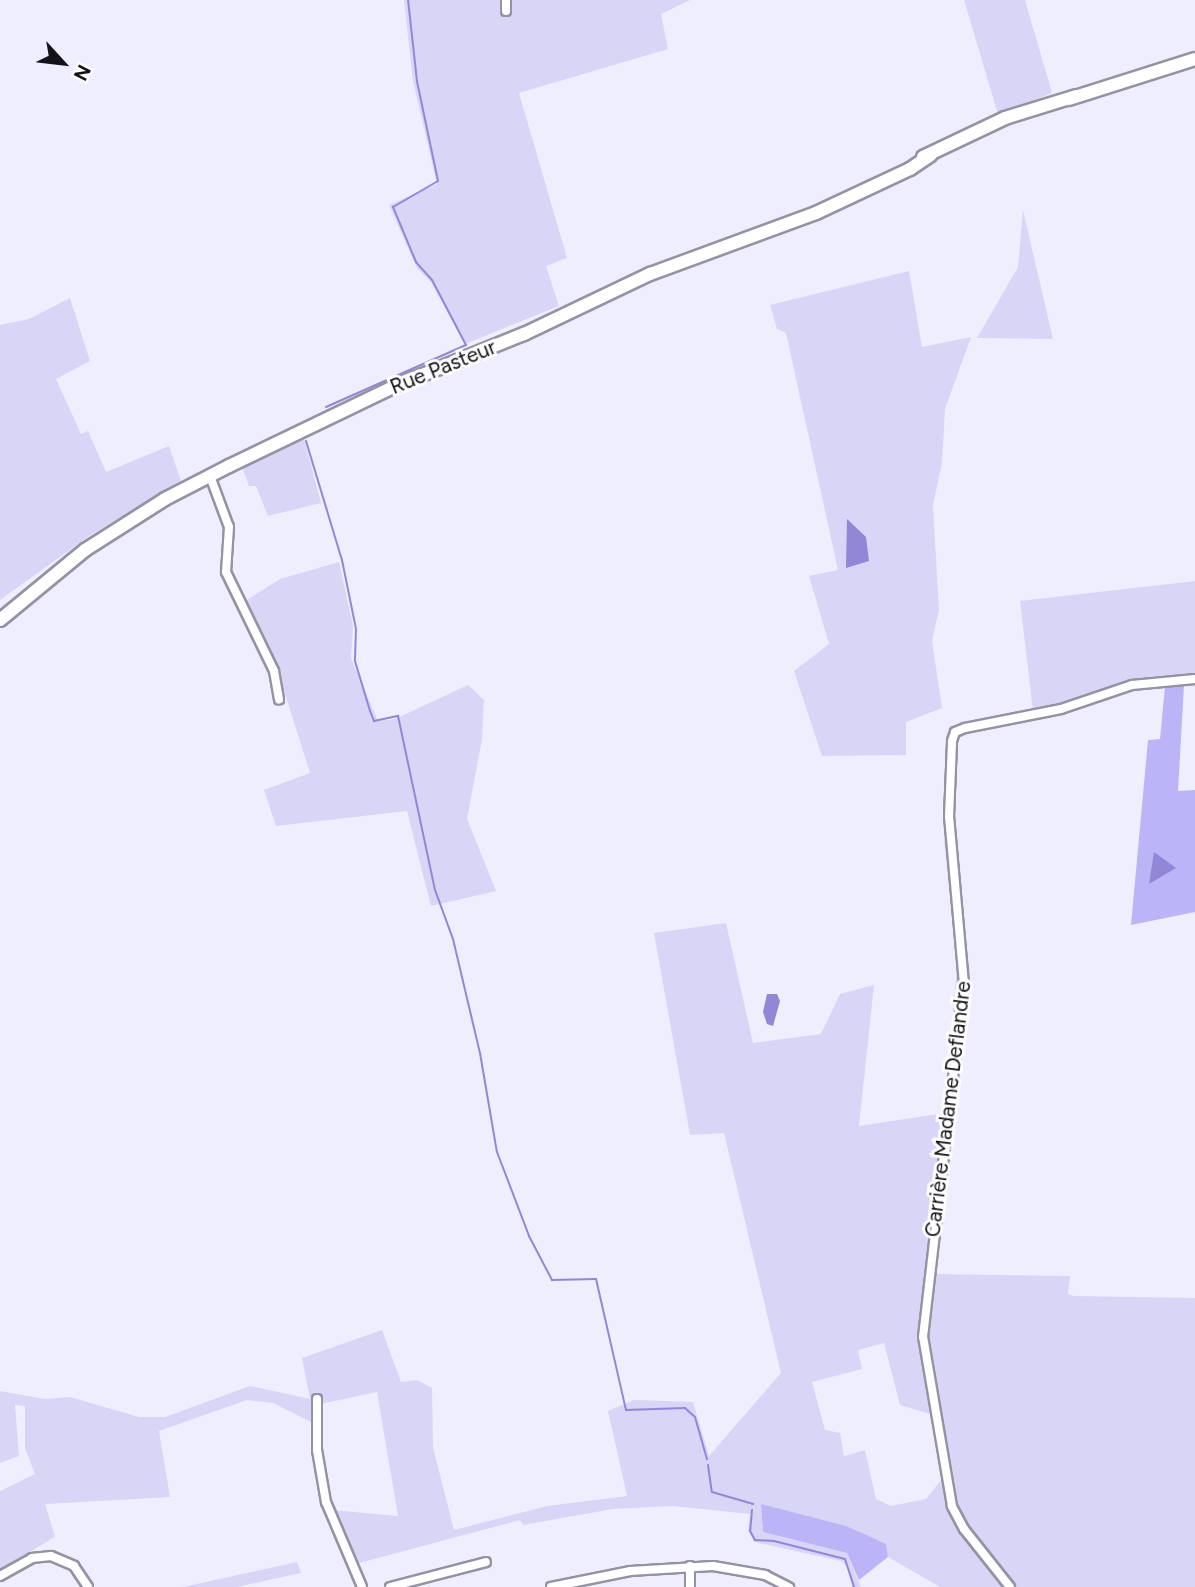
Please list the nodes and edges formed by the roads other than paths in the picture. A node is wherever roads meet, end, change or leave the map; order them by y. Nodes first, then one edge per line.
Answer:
1 (506, 0) edge
2 (506, 11) dead end
3 (1195, 59) edge
4 (210, 476) junction
5 (38, 585) junction
6 (0, 613) edge
7 (0, 620) edge
8 (1195, 678) edge
9 (279, 700) dead end
10 (317, 1399) dead end
11 (486, 1562) dead end
12 (690, 1566) junction
13 (0, 1576) edge
14 (88, 1587) edge
15 (362, 1587) edge
16 (390, 1587) edge
17 (551, 1587) edge
18 (690, 1587) edge
19 (789, 1587) edge
20 (1010, 1587) edge

1 - 2 street
3 - 4 main road, Rue Pasteur
4 - 5 main road, Rue Pasteur
4 - 9 street
5 - 6 main road, Rue Pasteur
5 - 7 main road, Rue Pasteur
8 - 20 street, Carrière Madame Deflandre
10 - 15 street
11 - 16 street
12 - 17 street
12 - 18 street
12 - 19 street
13 - 14 street

